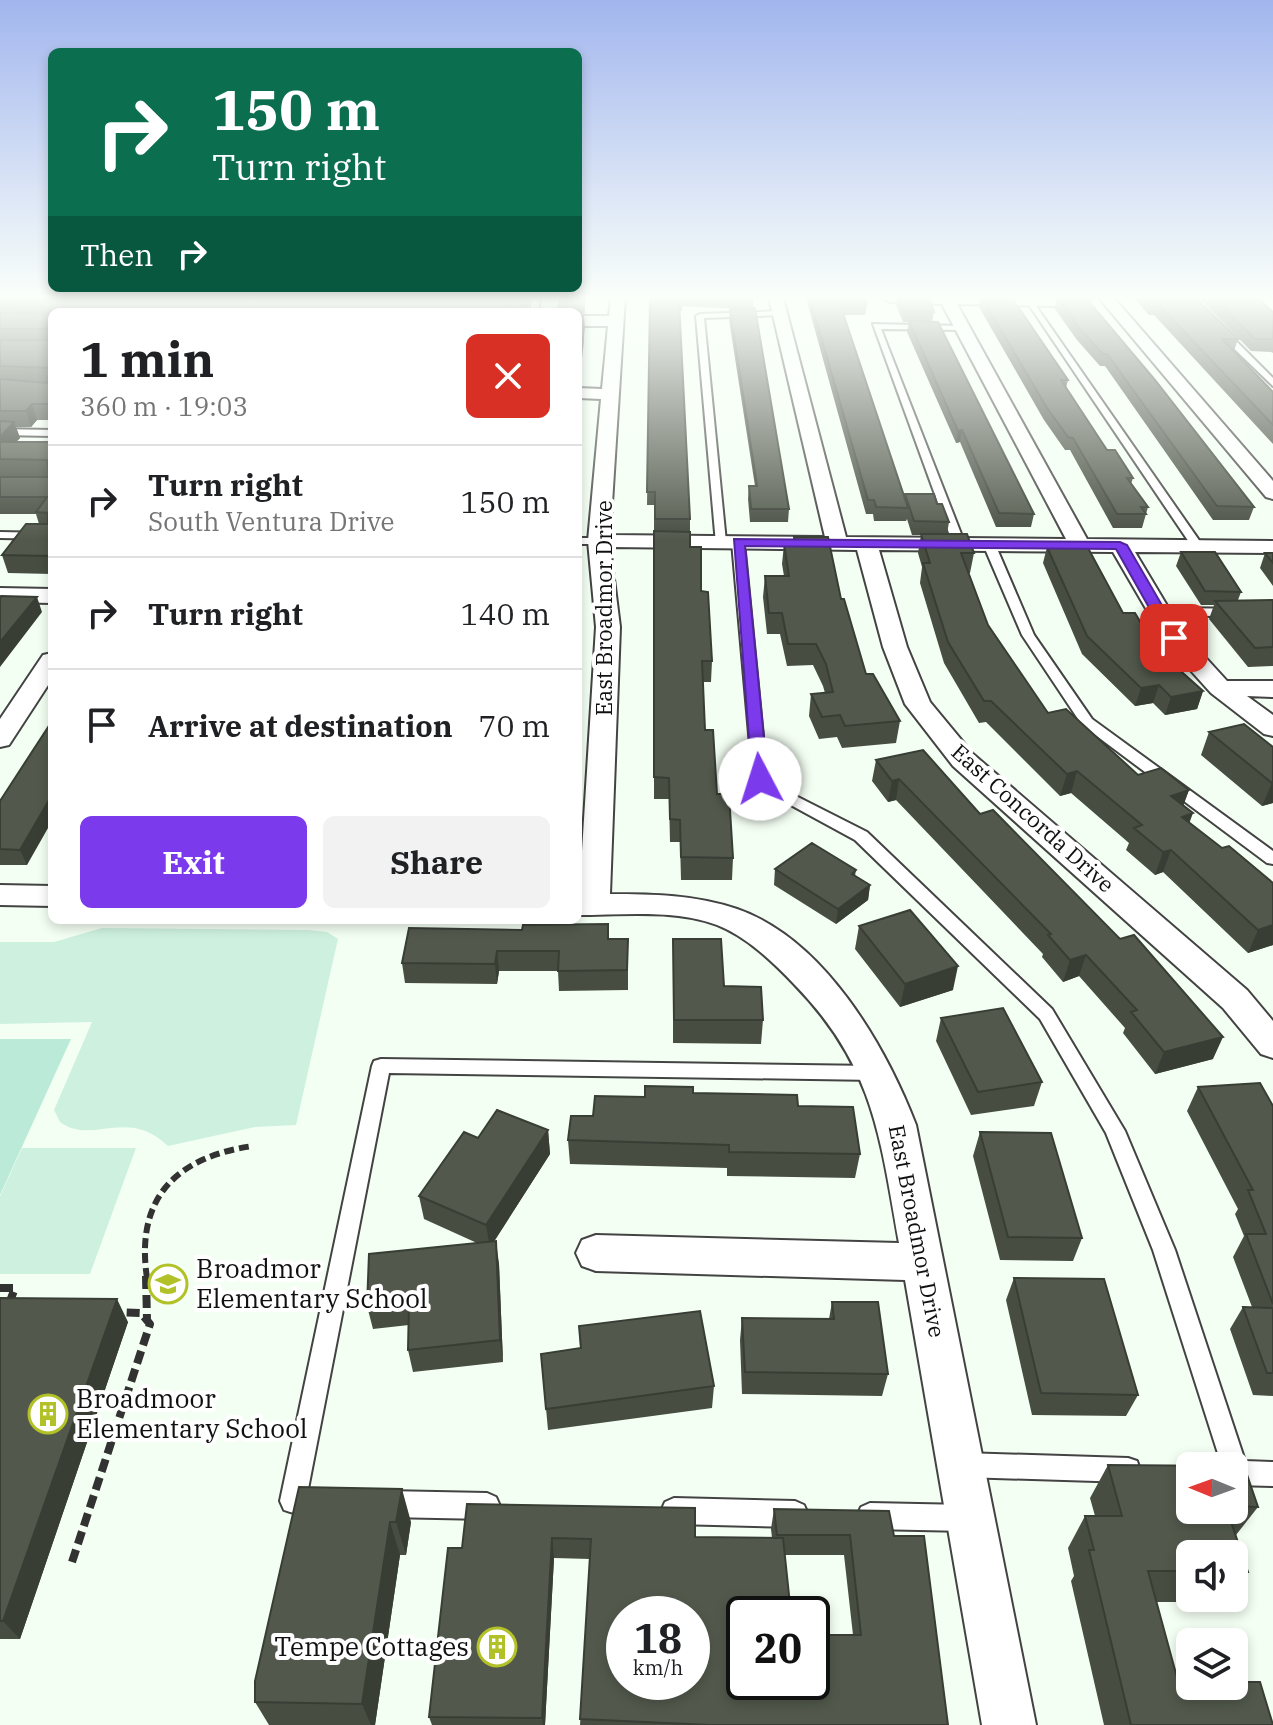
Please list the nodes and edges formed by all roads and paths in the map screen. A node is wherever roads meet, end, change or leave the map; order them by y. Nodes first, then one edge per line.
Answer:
1 (613, 378) edge
2 (708, 378) edge
3 (796, 378) edge
4 (896, 378) edge
5 (990, 378) edge
6 (1081, 378) edge
7 (1175, 378) edge
8 (582, 393) edge
9 (612, 394) junction
10 (0, 432) edge
11 (48, 433) edge
12 (1273, 493) edge
13 (0, 535) edge
14 (48, 536) edge
15 (589, 541) edge
16 (729, 542) junction
17 (837, 543) junction
18 (866, 543) junction
19 (959, 544) junction
20 (989, 544) junction
21 (1080, 545) junction
22 (1120, 545) junction
23 (1197, 546) junction
24 (1273, 547) edge
25 (0, 595) edge
26 (48, 596) edge
27 (582, 600) edge
28 (603, 601) junction
29 (1159, 612) junction
30 (1273, 613) edge
31 (48, 666) edge
32 (1220, 688) junction
33 (1273, 689) edge
34 (1273, 728) edge
35 (0, 739) edge
36 (1273, 859) edge
37 (0, 895) edge
38 (48, 896) edge
39 (586, 904) edge
40 (1273, 1045) edge
41 (878, 1073) junction
42 (253, 1146) dead end
43 (596, 1253) dead end
44 (924, 1262) junction
45 (0, 1288) edge
46 (21, 1310) edge
47 (111, 1312) edge
48 (147, 1320) junction
49 (1228, 1452) edge
50 (961, 1465) junction
51 (1159, 1471) edge
52 (1248, 1473) edge
53 (1273, 1474) edge
54 (512, 1507) edge
55 (653, 1510) edge
56 (971, 1518) junction
57 (72, 1562) dead end
58 (1009, 1725) edge

1 - 9 street, East Broadmor Drive
2 - 16 lane
3 - 17 street
4 - 19 lane
5 - 21 street
6 - 23 lane
7 - 12 street
8 - 9 street
9 - 15 street, East Broadmor Drive
10 - 11 lane
13 - 14 lane
15 - 16 street
15 - 28 street, East Broadmor Drive
16 - 17 street
16 - 49 lane
17 - 18 street
18 - 19 street
18 - 40 street, East Concorda Drive
19 - 20 street
20 - 21 street
20 - 36 lane
21 - 22 street
22 - 23 street
22 - 29 street
23 - 24 street
25 - 26 street
27 - 28 street
28 - 39 street, East Broadmor Drive
29 - 30 lane
29 - 32 street
31 - 35 street
32 - 33 street
32 - 34 street
37 - 38 street
39 - 41 street, East Broadmor Drive
41 - 44 street, East Broadmor Drive
41 - 54 lane
42 - 48 path
43 - 44 street
44 - 50 street, East Broadmor Drive
45 - 46 path
47 - 48 path
48 - 57 path
50 - 51 lane
50 - 56 street, East Broadmor Drive
52 - 53 lane
55 - 56 lane
56 - 58 street, East Broadmor Drive

